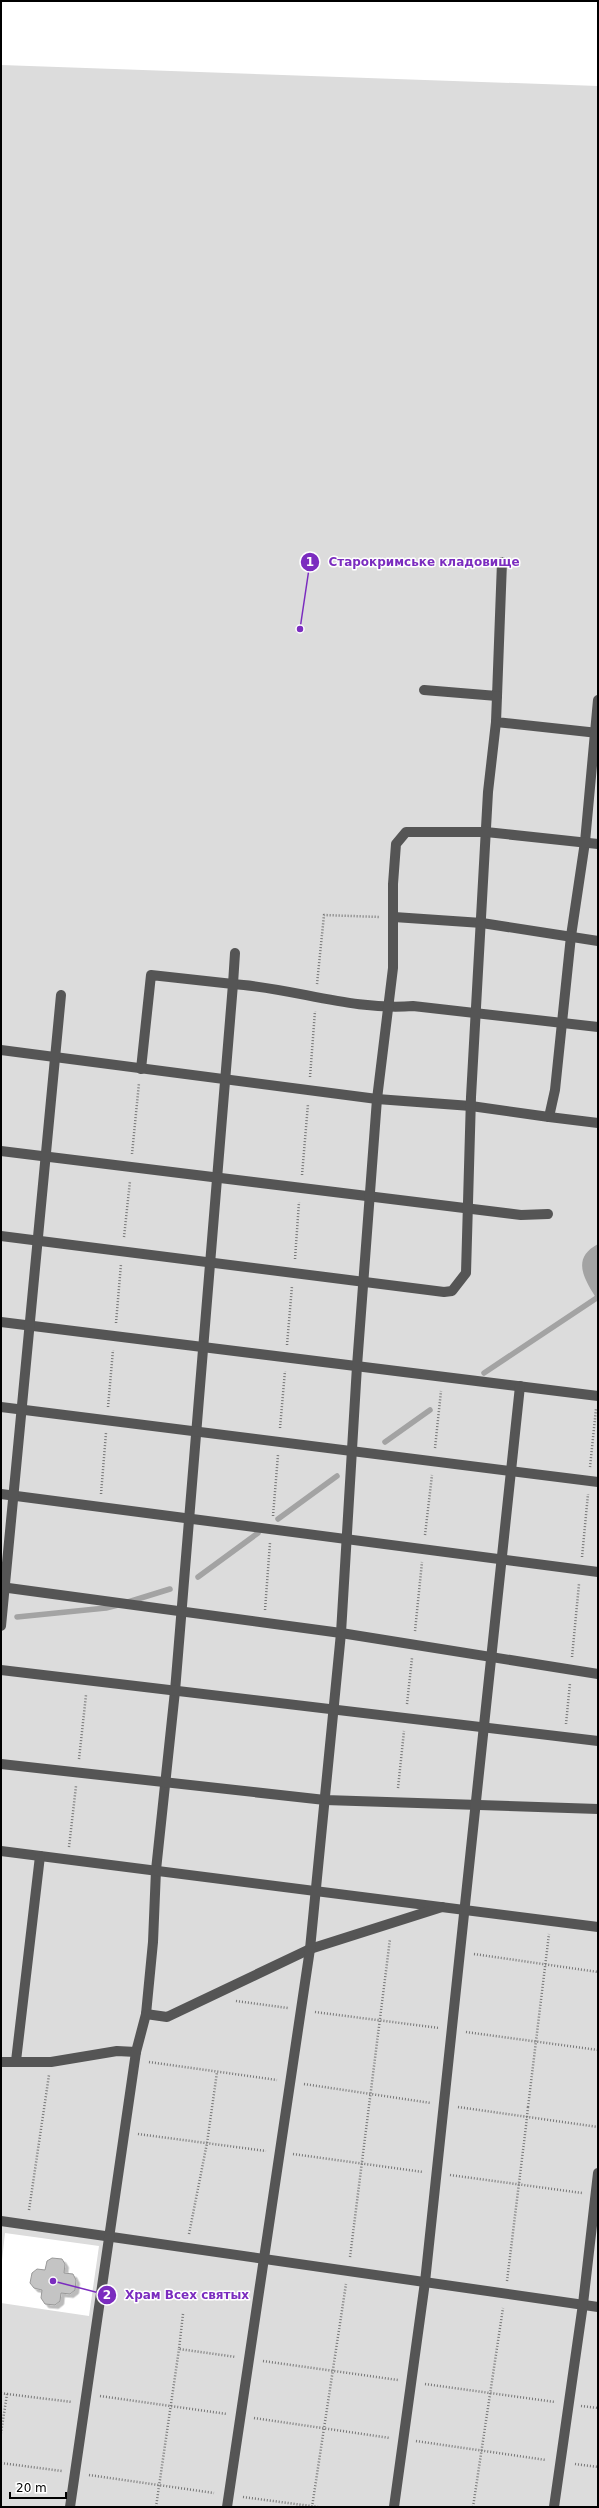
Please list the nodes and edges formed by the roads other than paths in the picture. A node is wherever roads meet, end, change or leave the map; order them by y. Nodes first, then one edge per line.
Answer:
1 (502, 562) dead end
2 (424, 690) dead end
3 (497, 696) junction
4 (598, 700) edge
5 (496, 722) junction
6 (597, 733) edge
7 (486, 832) junction
8 (585, 842) junction
9 (598, 844) edge
10 (394, 917) junction
11 (482, 923) junction
12 (571, 936) junction
13 (598, 941) edge
14 (235, 953) dead end
15 (234, 984) junction
16 (61, 995) dead end
17 (388, 1008) junction
18 (476, 1012) junction
19 (562, 1022) junction
20 (598, 1026) edge
21 (1, 1050) edge
22 (54, 1057) junction
23 (141, 1069) junction
24 (224, 1079) junction
25 (377, 1099) junction
26 (471, 1106) junction
27 (549, 1117) junction
28 (598, 1123) edge
29 (1, 1151) edge
30 (44, 1157) junction
31 (216, 1177) junction
32 (371, 1196) junction
33 (469, 1208) junction
34 (548, 1214) dead end
35 (1, 1236) edge
36 (37, 1239) junction
37 (209, 1262) junction
38 (365, 1281) junction
39 (1, 1322) edge
40 (29, 1326) junction
41 (202, 1347) junction
42 (358, 1366) junction
43 (520, 1386) junction
44 (598, 1396) edge
45 (1, 1407) edge
46 (21, 1410) junction
47 (196, 1432) junction
48 (353, 1451) junction
49 (510, 1471) junction
50 (598, 1482) edge
51 (1, 1494) edge
52 (13, 1496) junction
53 (189, 1518) junction
54 (347, 1539) junction
55 (501, 1560) junction
56 (598, 1572) edge
57 (3, 1587) edge
58 (182, 1611) junction
59 (1, 1626) edge
60 (341, 1633) junction
61 (491, 1656) junction
62 (1, 1670) edge
63 (598, 1674) edge
64 (175, 1691) junction
65 (334, 1709) junction
66 (484, 1726) junction
67 (598, 1741) edge
68 (1, 1764) edge
69 (165, 1782) junction
70 (325, 1800) junction
71 (475, 1805) junction
72 (598, 1809) edge
73 (1, 1851) edge
74 (40, 1856) junction
75 (156, 1870) junction
76 (315, 1891) junction
77 (442, 1907) junction
78 (464, 1910) junction
79 (598, 1928) edge
80 (310, 1949) junction
81 (146, 2014) junction
82 (135, 2056) junction
83 (16, 2061) junction
84 (1, 2062) edge
85 (598, 2173) edge
86 (1, 2221) edge
87 (109, 2236) junction
88 (264, 2259) junction
89 (425, 2282) junction
90 (582, 2304) junction
91 (598, 2306) edge
92 (70, 2507) edge
93 (227, 2507) edge
94 (394, 2507) edge
95 (554, 2507) edge

1 - 3 street
2 - 3 street
3 - 5 street
4 - 6 street
5 - 6 street
5 - 7 street
6 - 8 street
7 - 8 street
7 - 10 street
7 - 11 street
8 - 9 street
8 - 12 street
10 - 11 street
10 - 17 street
11 - 12 street
11 - 18 street
12 - 13 street
12 - 19 street
14 - 15 street
15 - 17 street
15 - 23 street
15 - 24 street
16 - 22 street
17 - 18 street
17 - 25 street
18 - 19 street
18 - 26 street
19 - 20 street
19 - 27 street
21 - 22 street
22 - 23 street
22 - 30 street
23 - 24 street
24 - 25 street
24 - 31 street
25 - 26 street
25 - 32 street
26 - 27 street
26 - 33 street
27 - 28 street
29 - 30 street
30 - 31 street
30 - 36 street
31 - 32 street
31 - 37 street
32 - 33 street
32 - 38 street
33 - 34 street
33 - 38 street
35 - 36 street
36 - 37 street
36 - 40 street
37 - 38 street
37 - 41 street
38 - 42 street
39 - 40 street
40 - 41 street
40 - 46 street
41 - 42 street
41 - 47 street
42 - 43 street
42 - 48 street
43 - 44 street
43 - 49 street
45 - 46 street
46 - 47 street
46 - 52 street
47 - 48 street
47 - 53 street
48 - 49 street
48 - 54 street
49 - 50 street
49 - 55 street
51 - 52 street
52 - 53 street
52 - 57 street
53 - 54 street
53 - 58 street
54 - 55 street
54 - 60 street
55 - 56 street
55 - 61 street
57 - 58 street
57 - 59 street
58 - 60 street
58 - 64 street
60 - 61 street
60 - 65 street
61 - 63 street
61 - 66 street
62 - 64 street
64 - 65 street
64 - 69 street
65 - 66 street
65 - 70 street
66 - 67 street
66 - 71 street
68 - 69 street
69 - 70 street
69 - 75 street
70 - 71 street
70 - 76 street
71 - 72 street
71 - 78 street
73 - 74 street
74 - 75 street
74 - 83 street
75 - 76 street
75 - 81 street
76 - 77 street
76 - 80 street
77 - 78 street
77 - 80 street
78 - 79 street
78 - 89 street
80 - 81 street
80 - 88 street
81 - 82 street
82 - 83 street
82 - 87 street
83 - 84 street
85 - 90 street
86 - 87 street
87 - 88 street
87 - 92 street
88 - 89 street
88 - 93 street
89 - 90 street
89 - 94 street
90 - 91 street
90 - 95 street

